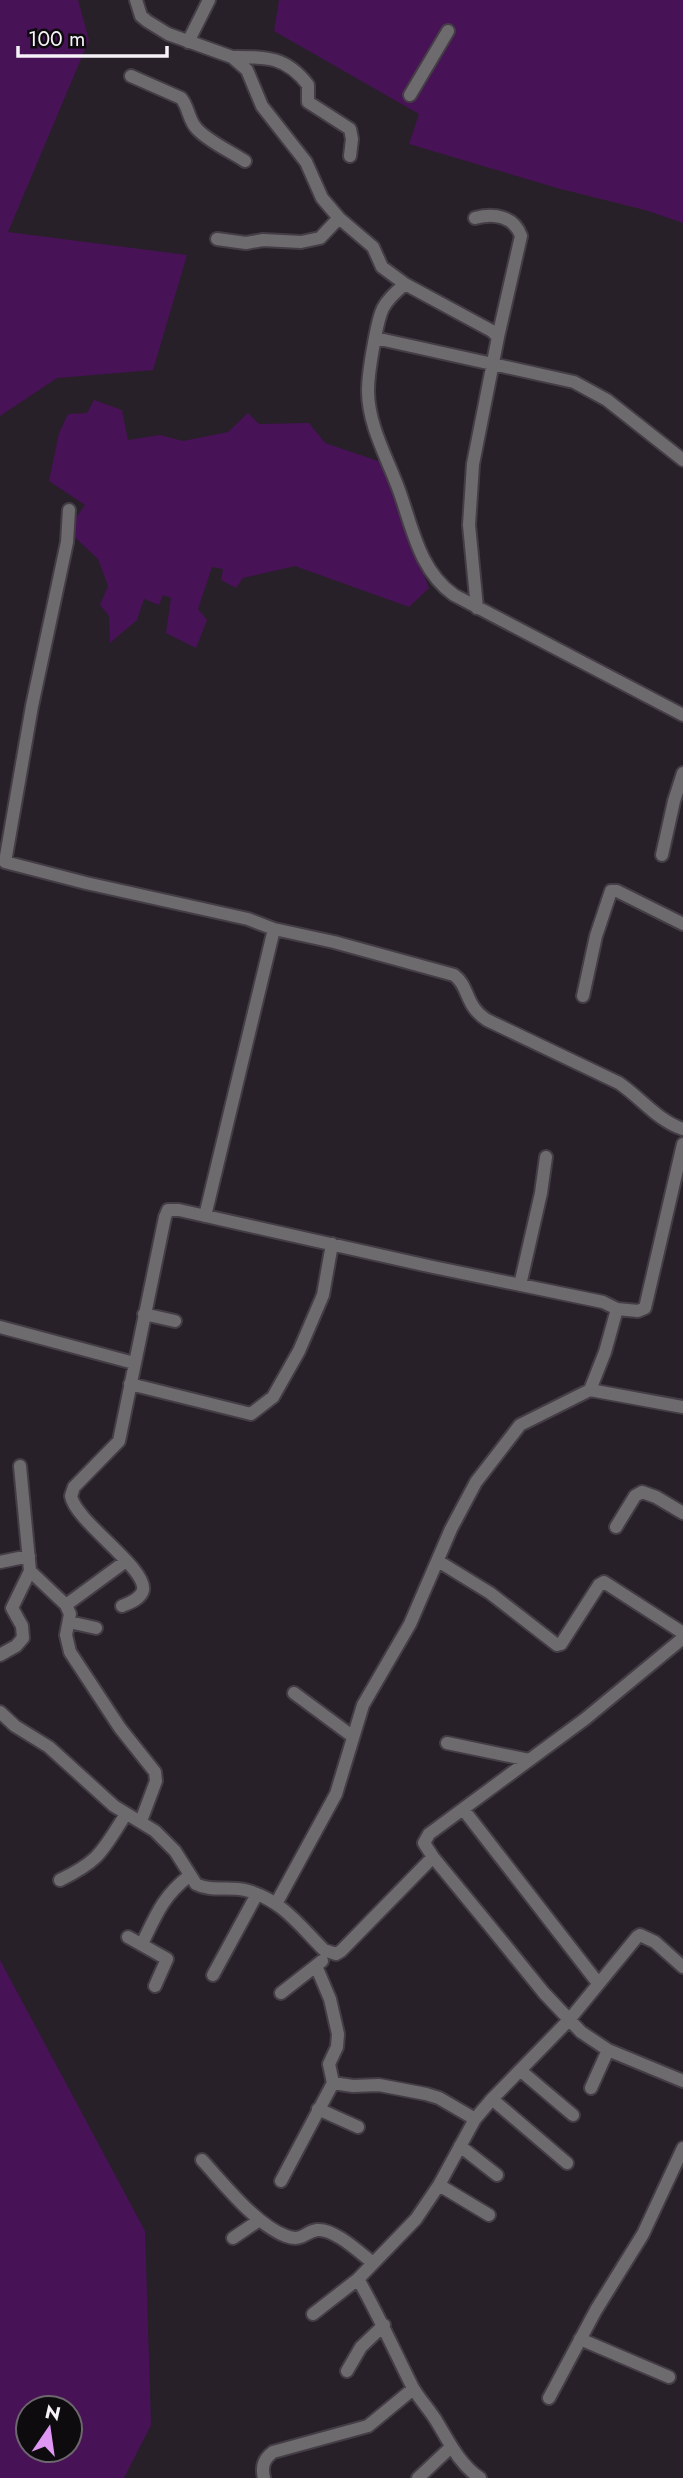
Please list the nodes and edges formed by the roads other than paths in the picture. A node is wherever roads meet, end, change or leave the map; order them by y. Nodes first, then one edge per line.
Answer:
1 (136, 0) edge
2 (209, 0) edge
3 (448, 31) dead end
4 (188, 42) junction
5 (232, 57) junction
6 (131, 76) dead end
7 (410, 95) dead end
8 (350, 156) dead end
9 (245, 162) dead end
10 (339, 218) junction
11 (475, 218) dead end
12 (217, 239) dead end
13 (405, 284) junction
14 (498, 337) junction
15 (375, 338) junction
16 (494, 363) junction
17 (683, 460) edge
18 (69, 510) dead end
19 (477, 608) junction
20 (683, 715) edge
21 (683, 772) edge
22 (662, 855) dead end
23 (683, 924) edge
24 (274, 929) junction
25 (583, 996) dead end
26 (683, 1129) edge
27 (683, 1144) edge
28 (546, 1157) dead end
29 (205, 1216) junction
30 (332, 1244) junction
31 (520, 1285) junction
32 (617, 1309) junction
33 (144, 1314) junction
34 (176, 1321) dead end
35 (0, 1327) edge
36 (134, 1363) junction
37 (130, 1384) junction
38 (590, 1390) junction
39 (683, 1406) edge
40 (20, 1466) dead end
41 (683, 1513) edge
42 (616, 1527) dead end
43 (29, 1556) junction
44 (126, 1561) junction
45 (438, 1561) junction
46 (0, 1562) edge
47 (30, 1571) junction
48 (66, 1605) junction
49 (122, 1606) dead end
50 (69, 1622) junction
51 (96, 1628) dead end
52 (683, 1635) edge
53 (0, 1655) edge
54 (294, 1693) dead end
55 (0, 1712) edge
56 (352, 1736) junction
57 (447, 1743) dead end
58 (529, 1760) junction
59 (463, 1809) junction
60 (126, 1814) junction
61 (141, 1821) junction
62 (433, 1857) junction
63 (189, 1876) junction
64 (60, 1880) dead end
65 (257, 1894) junction
66 (277, 1902) junction
67 (128, 1937) dead end
68 (142, 1944) junction
69 (330, 1953) junction
70 (316, 1966) junction
71 (683, 1967) edge
72 (213, 1975) dead end
73 (597, 1983) junction
74 (155, 1986) dead end
75 (281, 1993) dead end
76 (569, 2020) junction
77 (608, 2050) junction
78 (521, 2071) junction
79 (683, 2081) edge
80 (333, 2083) junction
81 (591, 2088) dead end
82 (492, 2099) junction
83 (318, 2109) junction
84 (573, 2116) dead end
85 (475, 2119) junction
86 (358, 2127) dead end
87 (460, 2146) junction
88 (683, 2148) edge
89 (202, 2160) dead end
90 (567, 2163) dead end
91 (497, 2175) dead end
92 (281, 2181) dead end
93 (439, 2185) junction
94 (489, 2216) dead end
95 (258, 2221) junction
96 (233, 2238) dead end
97 (373, 2263) junction
98 (358, 2279) junction
99 (313, 2314) dead end
100 (384, 2325) junction
101 (580, 2339) junction
102 (347, 2371) dead end
103 (669, 2377) dead end
104 (413, 2389) junction
105 (549, 2398) dead end
106 (451, 2447) junction
107 (264, 2478) edge
108 (418, 2478) edge
109 (480, 2478) edge

1 - 4 street
2 - 4 street
3 - 7 street
4 - 5 street
5 - 8 street
5 - 10 street
6 - 9 street
10 - 12 street
10 - 13 street
11 - 14 street
13 - 14 street
13 - 15 street
14 - 16 street
15 - 16 street
15 - 19 street
16 - 17 street
16 - 19 street
18 - 24 street
19 - 20 street
21 - 22 street
23 - 25 street
24 - 26 street
24 - 29 street
27 - 32 street
28 - 31 street
29 - 30 street
29 - 33 street
30 - 31 street
30 - 37 street
31 - 32 street
32 - 38 street
33 - 34 street
33 - 36 street
35 - 36 street
36 - 37 street
37 - 44 street
38 - 39 street
38 - 45 street
40 - 43 street
41 - 42 street
43 - 46 street
43 - 47 street
44 - 48 street
44 - 49 street
45 - 52 street
45 - 56 street
47 - 48 street
47 - 53 street
48 - 50 street
50 - 51 street
50 - 61 street
52 - 58 street
54 - 56 street
55 - 60 street
56 - 66 street
57 - 58 street
58 - 59 street
59 - 62 street
59 - 73 street
60 - 61 street
60 - 64 street
61 - 63 street
62 - 69 street
62 - 76 street
63 - 65 street
63 - 68 street
65 - 66 street
65 - 72 street
66 - 69 street
67 - 68 street
68 - 74 street
69 - 70 street
70 - 75 street
70 - 80 street
71 - 73 street
73 - 76 street
76 - 77 street
76 - 78 street
77 - 79 street
77 - 81 street
78 - 82 street
78 - 84 street
80 - 83 street
80 - 85 street
82 - 85 street
82 - 90 street
83 - 86 street
83 - 92 street
85 - 87 street
87 - 91 street
87 - 93 street
88 - 101 street
89 - 95 street
93 - 94 street
93 - 97 street
95 - 96 street
95 - 97 street
97 - 98 street
98 - 99 street
98 - 100 street
100 - 102 street
100 - 104 street
101 - 103 street
101 - 105 street
104 - 106 street
104 - 107 street
106 - 108 street
106 - 109 street

